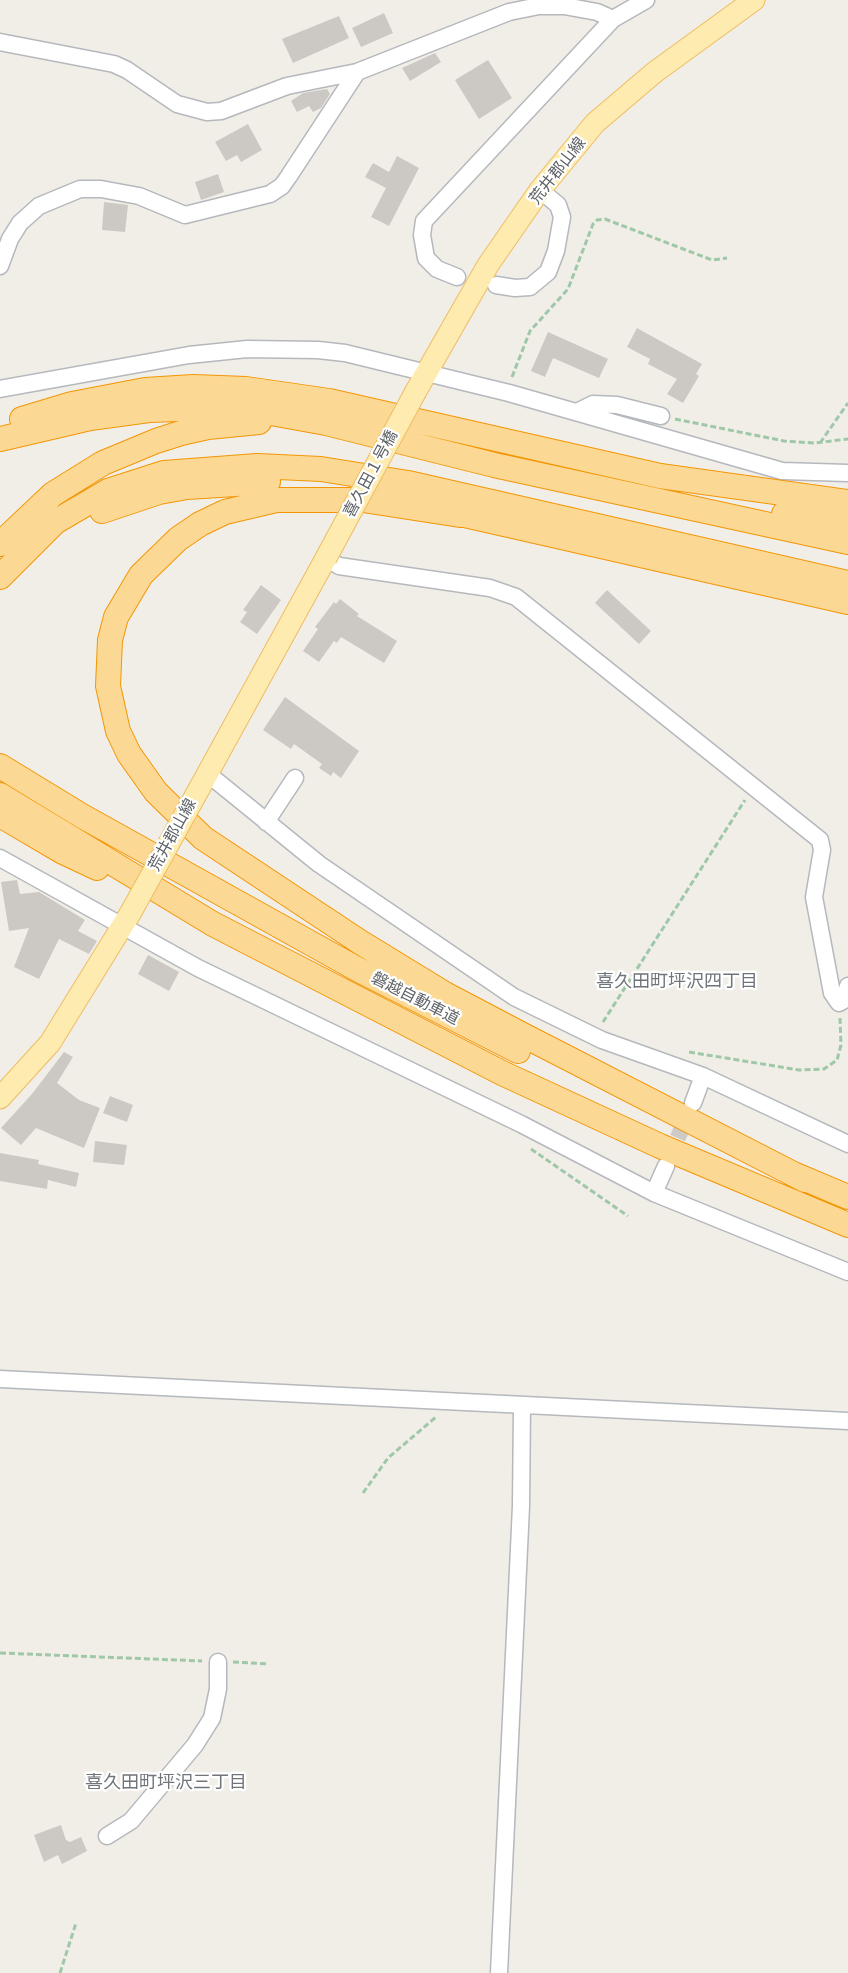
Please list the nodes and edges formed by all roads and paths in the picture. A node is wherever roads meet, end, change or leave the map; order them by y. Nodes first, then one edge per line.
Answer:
1 (646, 0) edge
2 (754, 0) edge
3 (613, 19) junction
4 (0, 42) edge
5 (357, 72) junction
6 (540, 190) junction
7 (727, 258) dead end
8 (0, 266) edge
9 (457, 277) dead end
10 (496, 285) dead end
11 (421, 382) junction
12 (0, 389) edge
13 (506, 393) junction
14 (848, 403) edge
15 (577, 412) junction
16 (661, 416) joint
17 (326, 423) junction
18 (0, 426) edge
19 (0, 439) edge
20 (848, 439) edge
21 (820, 443) junction
22 (848, 473) edge
23 (624, 493) junction
24 (848, 502) edge
25 (460, 514) junction
26 (848, 522) edge
27 (848, 542) edge
28 (0, 544) edge
29 (326, 558) junction
30 (692, 567) junction
31 (0, 577) edge
32 (848, 583) edge
33 (0, 585) edge
34 (848, 602) edge
35 (848, 618) edge
36 (0, 766) edge
37 (296, 778) dead end
38 (204, 782) junction
39 (754, 786) junction
40 (0, 795) edge
41 (0, 815) edge
42 (266, 822) junction
43 (0, 858) edge
44 (126, 920) junction
45 (213, 924) junction
46 (848, 986) edge
47 (839, 1003) junction
48 (594, 1036) junction
49 (683, 1050) dead end
50 (703, 1076) junction
51 (0, 1098) edge
52 (693, 1103) tunnel mouth
53 (522, 1143) dead end
54 (848, 1144) edge
55 (666, 1167) tunnel mouth
56 (805, 1180) junction
57 (654, 1193) junction
58 (848, 1197) edge
59 (628, 1215) dead end
60 (848, 1225) edge
61 (848, 1272) edge
62 (0, 1379) edge
63 (453, 1402) junction
64 (522, 1406) junction
65 (848, 1421) edge
66 (363, 1493) dead end
67 (0, 1653) edge
68 (218, 1662) junction
69 (270, 1664) dead end
70 (107, 1836) dead end
71 (76, 1923) dead end
72 (60, 1973) edge
73 (499, 1973) edge

1 - 3 street
2 - 6 main road, 荒井郡山線
3 - 5 street
3 - 9 street
4 - 5 street
5 - 8 street
6 - 10 street
6 - 11 main road, 荒井郡山線
7 - 13 path
11 - 12 street
11 - 13 street
11 - 29 main road, 喜久田１号橋, bridge
13 - 15 street
14 - 21 path
15 - 16 street
15 - 22 street
16 - 21 path
17 - 19 highway
17 - 23 highway
17 - 28 highway
18 - 24 highway
20 - 21 path
23 - 26 highway
23 - 27 highway
25 - 30 highway
25 - 33 highway
25 - 56 highway
29 - 38 main road, 荒井郡山線
29 - 39 street
30 - 34 highway
30 - 35 highway
31 - 32 highway
36 - 56 highway, 磐越自動車道
37 - 42 street
38 - 42 street
38 - 44 main road, 荒井郡山線, bridge
39 - 47 street
39 - 48 path
40 - 45 highway, 磐越自動車道
41 - 45 highway
42 - 48 street
43 - 44 street
44 - 51 main road, 荒井郡山線
44 - 57 street
45 - 60 highway, 磐越自動車道
46 - 47 street
47 - 49 path
48 - 50 street
50 - 52 street
50 - 54 street
53 - 59 path
55 - 57 street
56 - 58 highway, 磐越自動車道
57 - 61 street
62 - 63 street
63 - 64 street
63 - 66 path
64 - 65 street
64 - 73 street
67 - 68 path
68 - 69 path
68 - 70 street
71 - 72 path

